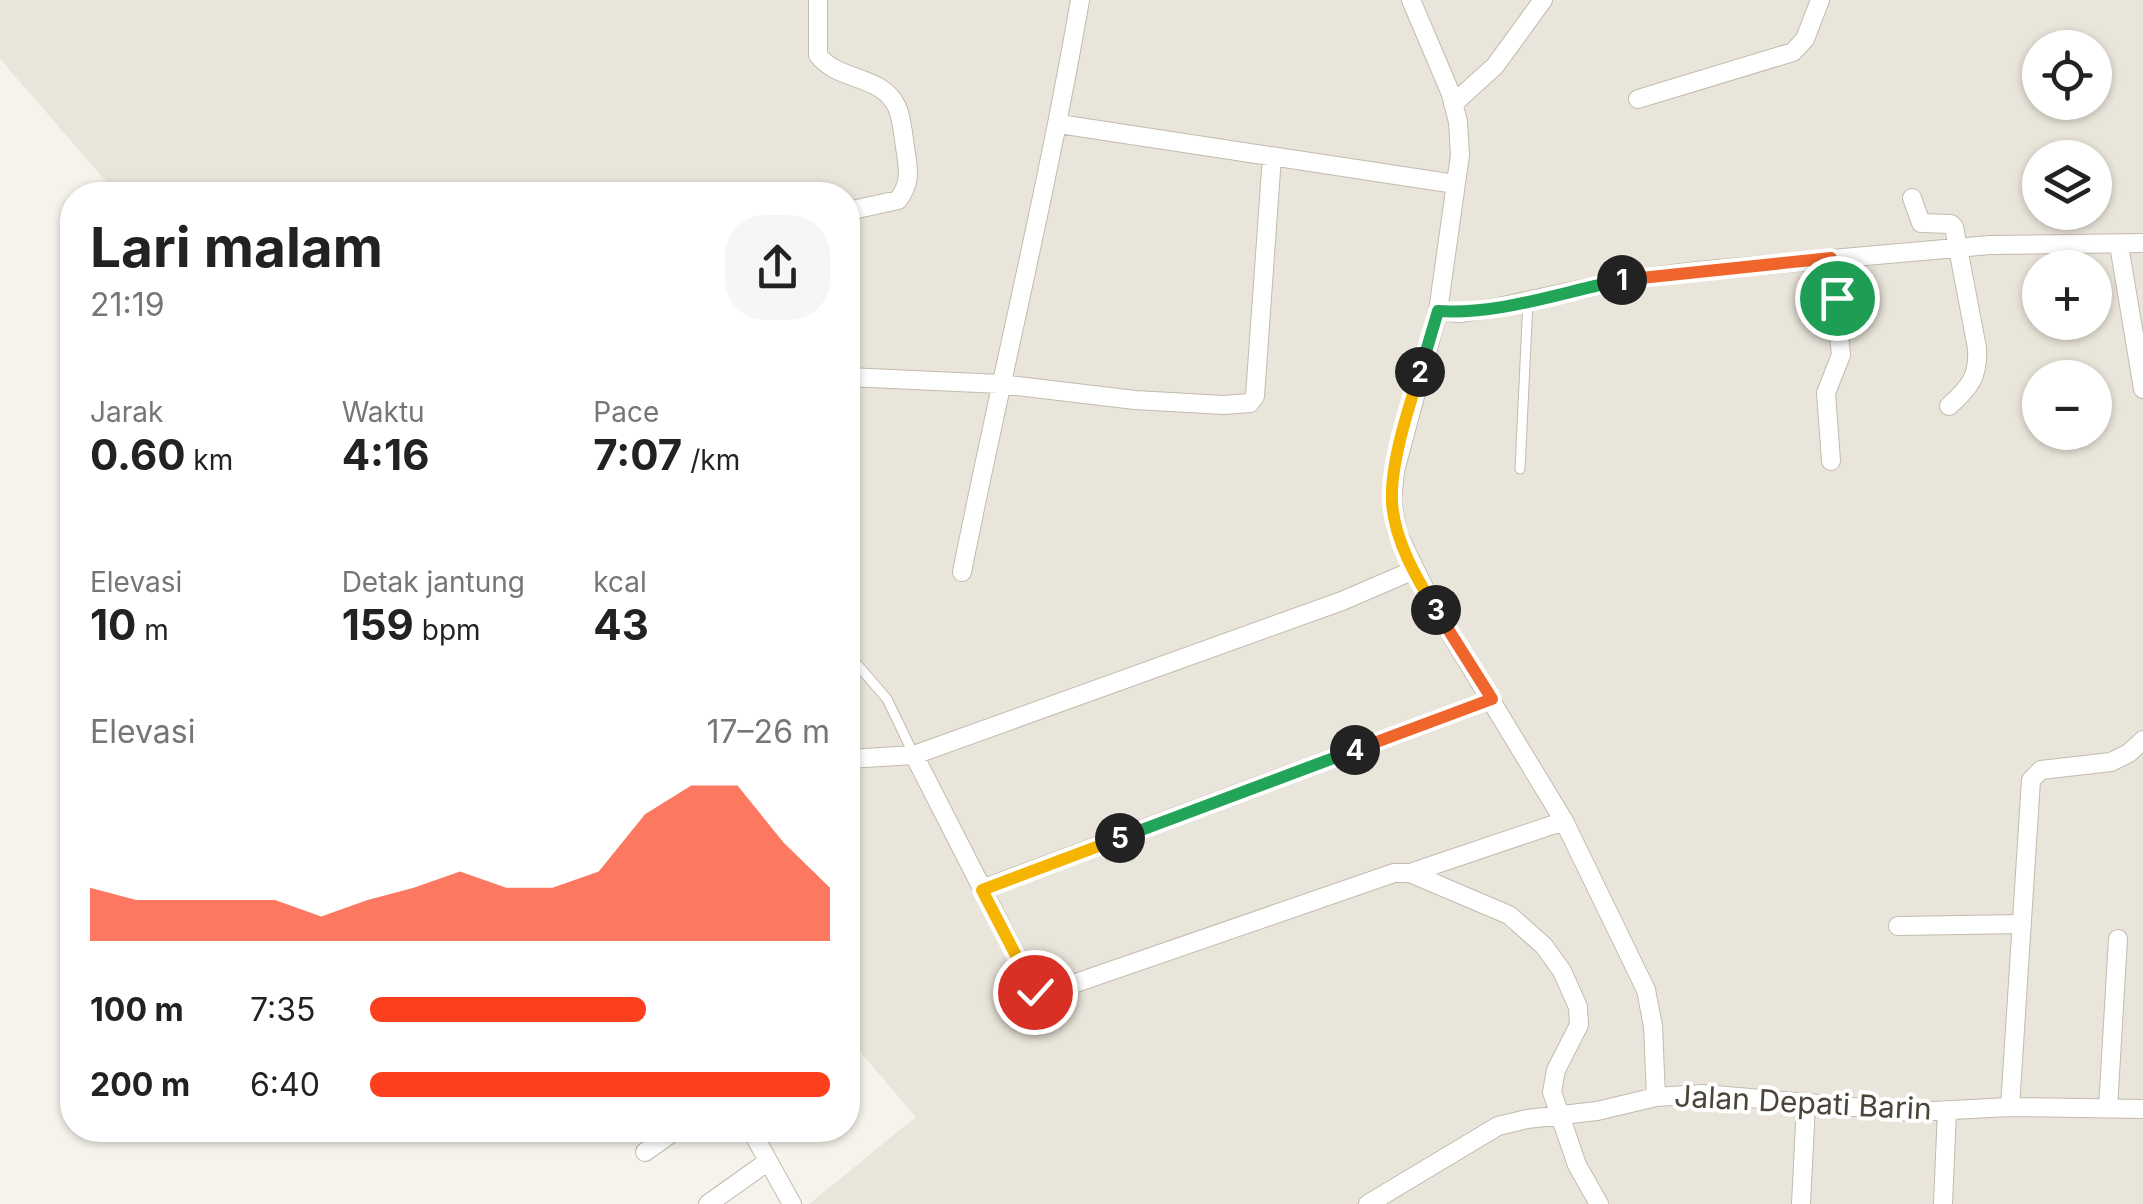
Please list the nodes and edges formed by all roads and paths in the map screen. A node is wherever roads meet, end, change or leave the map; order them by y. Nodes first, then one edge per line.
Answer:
1 (818, 0) edge
2 (1080, 0) edge
3 (1411, 0) edge
4 (1543, 0) edge
5 (1820, 0) edge
6 (1638, 99) dead end
7 (1453, 104) junction
8 (1059, 124) junction
9 (1272, 156) junction
10 (1455, 184) junction
11 (1912, 198) dead end
12 (860, 209) edge
13 (2120, 244) junction
14 (2143, 244) edge
15 (1958, 248) junction
16 (1831, 258) junction
17 (1528, 301) junction
18 (1438, 311) junction
19 (860, 378) edge
20 (1000, 384) junction
21 (2143, 389) edge
22 (1949, 406) dead end
23 (1831, 461) dead end
24 (1520, 469) dead end
25 (1414, 570) junction
26 (962, 572) dead end
27 (860, 668) edge
28 (1492, 699) junction
29 (2143, 740) edge
30 (914, 755) junction
31 (860, 758) edge
32 (1564, 821) junction
33 (1410, 872) junction
34 (982, 890) junction
35 (2022, 924) junction
36 (1898, 926) dead end
37 (2118, 938) dead end
38 (1656, 1097) junction
39 (1806, 1104) junction
40 (2010, 1106) junction
41 (2108, 1108) junction
42 (2143, 1109) edge
43 (1947, 1110) junction
44 (1560, 1116) junction
45 (659, 1142) edge
46 (757, 1142) edge
47 (644, 1152) dead end
48 (766, 1162) junction
49 (708, 1204) edge
50 (792, 1204) edge
51 (1368, 1204) edge
52 (1599, 1204) edge
53 (1801, 1204) edge
54 (1943, 1204) edge

1 - 12 street
2 - 8 street
3 - 7 street
4 - 7 street
5 - 6 street
7 - 10 street
8 - 9 street
8 - 20 street
9 - 10 street
9 - 20 street
10 - 18 street
11 - 15 street
13 - 14 street
13 - 15 street
13 - 21 street
15 - 16 street
15 - 22 street
16 - 17 street
16 - 23 street
17 - 18 street
17 - 24 lane
18 - 25 street
19 - 20 street
20 - 26 street
25 - 28 street
25 - 30 street
27 - 30 lane
28 - 32 street
28 - 34 street
29 - 35 street
30 - 31 street
30 - 34 street
32 - 33 street
32 - 38 street
33 - 34 street
33 - 44 street
35 - 36 street
35 - 40 street
37 - 41 street
38 - 39 street, Jalan Depati Barin
38 - 44 street, Jalan Depati Barin
39 - 43 street, Jalan Depati Barin
39 - 53 street
40 - 41 street, Jalan Depati Barin
40 - 43 street, Jalan Depati Barin
41 - 42 street, Jalan Depati Barin
43 - 54 street
44 - 51 street, Jalan Depati Barin
44 - 52 street
45 - 47 street
46 - 48 street
48 - 49 street
48 - 50 street

